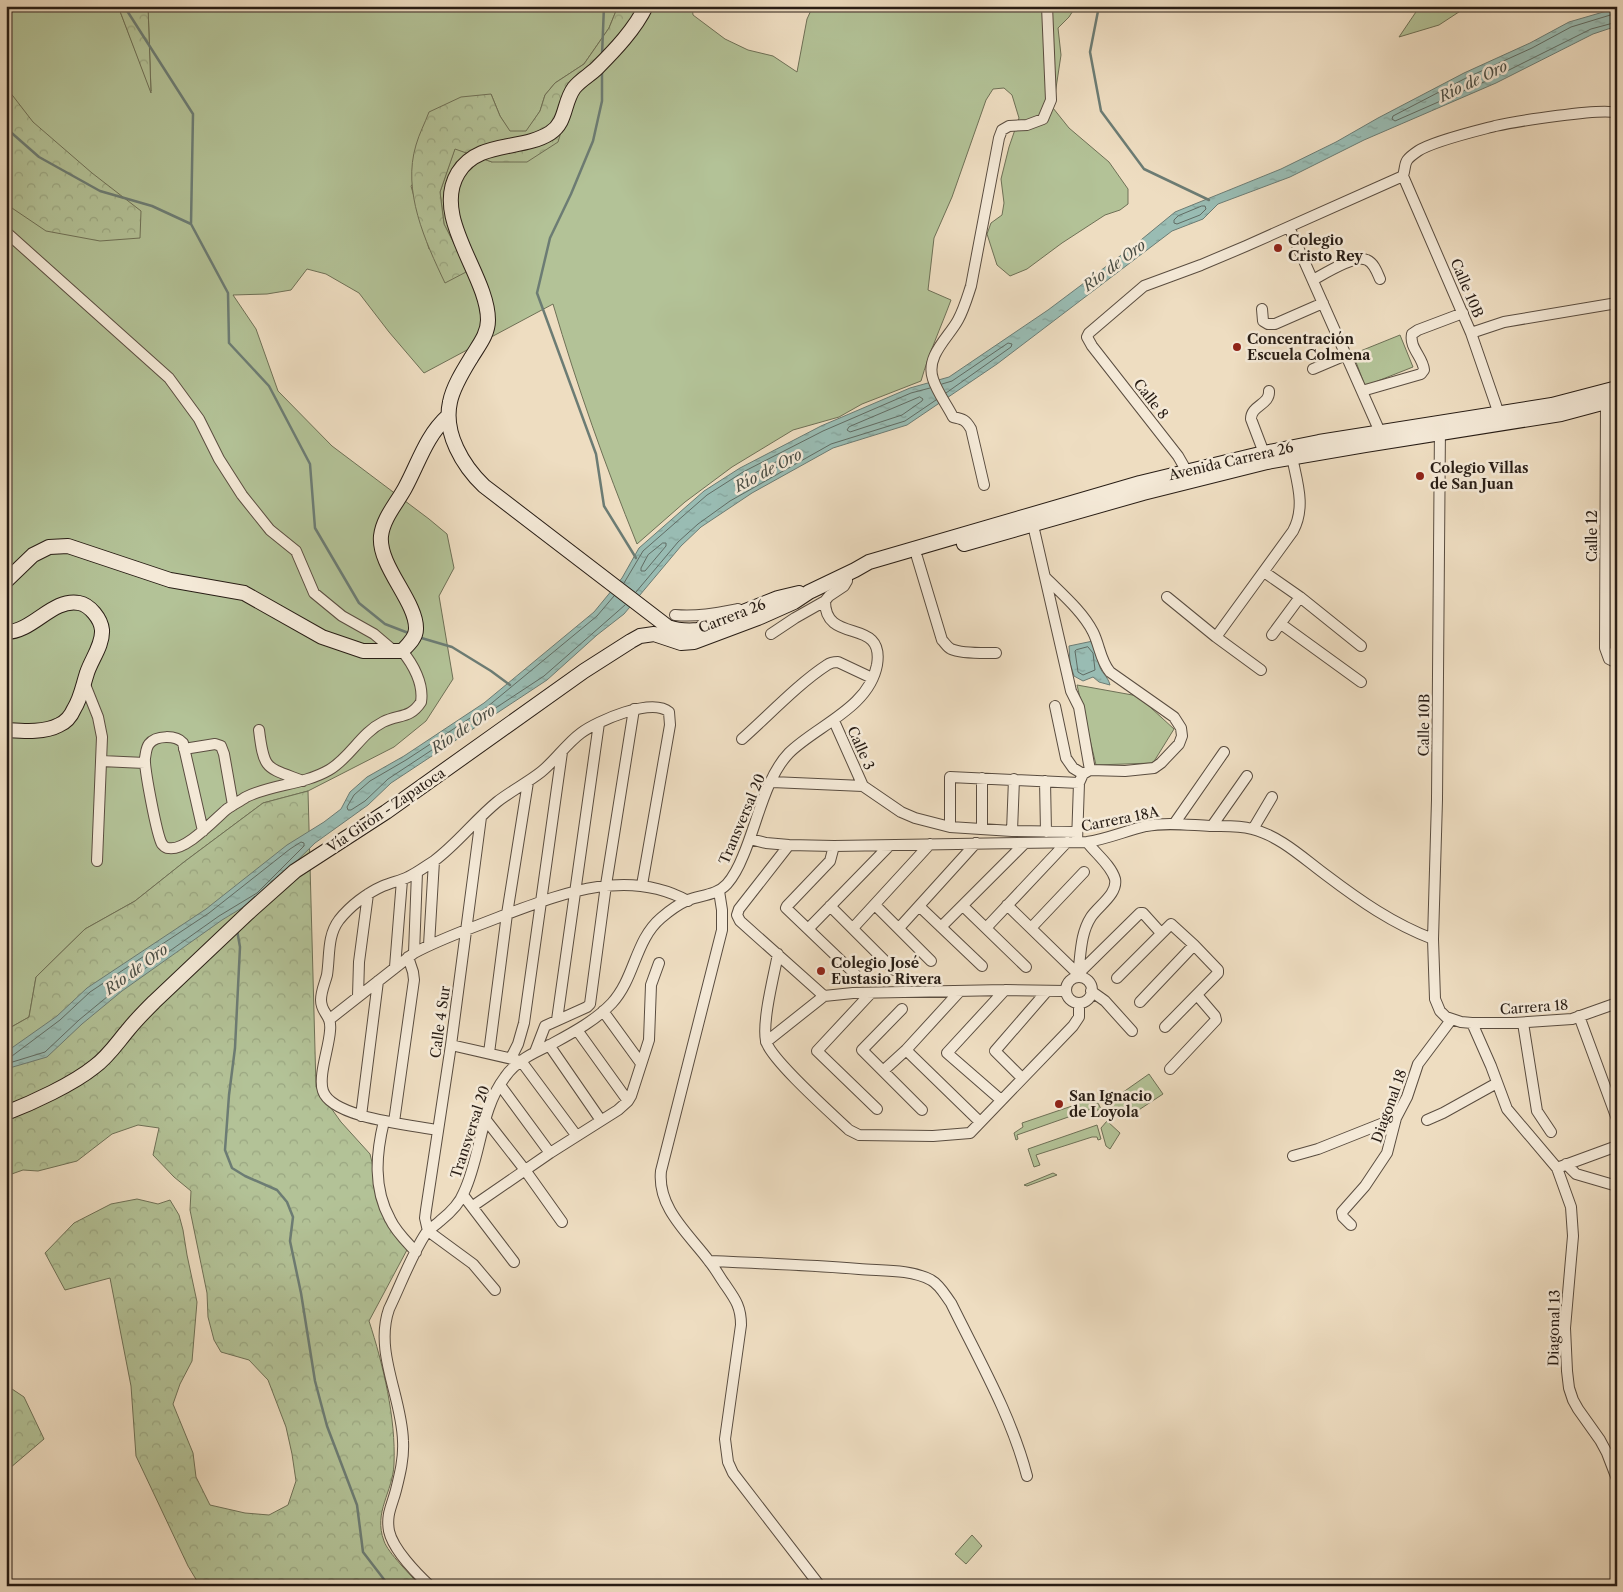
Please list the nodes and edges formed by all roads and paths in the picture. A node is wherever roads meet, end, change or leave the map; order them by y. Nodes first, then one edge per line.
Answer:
1 (646, 6) edge
2 (1047, 6) edge
3 (1617, 113) edge
4 (1403, 176) junction
5 (1289, 227) junction
6 (6, 232) edge
7 (1380, 279) dead end
8 (1312, 280) junction
9 (1323, 303) junction
10 (1617, 303) edge
11 (1262, 309) dead end
12 (1463, 313) junction
13 (1471, 333) junction
14 (1346, 356) junction
15 (1312, 369) dead end
16 (1617, 388) edge
17 (1269, 391) dead end
18 (1362, 391) junction
19 (1611, 401) edge
20 (1499, 414) junction
21 (448, 416) junction
22 (1440, 428) junction
23 (1380, 432) junction
24 (1264, 453) junction
25 (1292, 457) junction
26 (1189, 475) junction
27 (984, 485) dead end
28 (1033, 525) junction
29 (917, 557) junction
30 (851, 572) junction
31 (1264, 572) junction
32 (1046, 578) junction
33 (6, 581) edge
34 (809, 592) junction
35 (1167, 597) dead end
36 (1300, 598) junction
37 (825, 601) junction
38 (762, 605) junction
39 (675, 615) dead end
40 (1281, 624) junction
41 (6, 632) edge
42 (771, 634) dead end
43 (1272, 635) dead end
44 (1216, 637) junction
45 (1361, 646) dead end
46 (398, 651) junction
47 (996, 652) dead end
48 (1617, 663) edge
49 (1262, 670) dead end
50 (872, 678) junction
51 (84, 682) junction
52 (1361, 682) dead end
53 (1055, 706) dead end
54 (634, 709) junction
55 (834, 721) junction
56 (599, 723) junction
57 (6, 730) edge
58 (259, 730) dead end
59 (742, 739) dead end
60 (184, 748) junction
61 (562, 752) junction
62 (1224, 752) dead end
63 (101, 760) junction
64 (145, 762) junction
65 (1084, 776) junction
66 (1247, 776) dead end
67 (982, 778) junction
68 (1014, 779) junction
69 (303, 781) junction
70 (1045, 781) junction
71 (528, 782) junction
72 (772, 782) junction
73 (863, 786) junction
74 (1272, 797) dead end
75 (233, 805) junction
76 (481, 817) junction
77 (1174, 824) junction
78 (950, 826) junction
79 (1212, 826) junction
80 (982, 828) junction
81 (1253, 829) junction
82 (1012, 830) junction
83 (203, 831) junction
84 (1046, 832) junction
85 (750, 839) junction
86 (1077, 839) junction
87 (976, 843) junction
88 (1025, 843) junction
89 (930, 844) junction
90 (789, 845) junction
91 (834, 846) junction
92 (889, 846) junction
93 (97, 861) dead end
94 (434, 861) junction
95 (417, 872) junction
96 (1084, 872) dead end
97 (402, 880) junction
98 (606, 885) junction
99 (642, 885) junction
100 (719, 891) junction
101 (575, 892) junction
102 (368, 894) junction
103 (542, 901) junction
104 (688, 901) junction
105 (875, 905) junction
106 (1007, 905) junction
107 (830, 906) junction
108 (919, 906) junction
109 (963, 906) junction
110 (507, 914) junction
111 (942, 927) junction
112 (809, 928) junction
113 (853, 928) junction
114 (899, 928) junction
115 (986, 928) junction
116 (1030, 928) junction
117 (466, 930) junction
118 (1161, 933) junction
119 (1433, 939) junction
120 (430, 945) junction
121 (1194, 945) junction
122 (778, 954) junction
123 (411, 955) junction
124 (932, 961) dead end
125 (659, 963) dead end
126 (982, 966) dead end
127 (395, 967) junction
128 (1026, 967) dead end
129 (894, 970) dead end
130 (855, 974) dead end
131 (1078, 976) junction
132 (1117, 978) dead end
133 (378, 981) junction
134 (1005, 990) junction
135 (960, 991) junction
136 (1046, 991) junction
137 (1066, 991) junction
138 (1091, 991) junction
139 (871, 993) junction
140 (1197, 995) junction
141 (358, 996) junction
142 (824, 996) junction
143 (1140, 1002) dead end
144 (1079, 1003) junction
145 (1617, 1003) edge
146 (902, 1009) dead end
147 (603, 1011) junction
148 (1579, 1016) junction
149 (330, 1019) junction
150 (557, 1020) junction
151 (1451, 1020) junction
152 (1472, 1023) junction
153 (1523, 1023) junction
154 (524, 1024) junction
155 (545, 1026) junction
156 (1164, 1027) dead end
157 (577, 1030) junction
158 (1132, 1031) dead end
159 (766, 1042) junction
160 (451, 1045) junction
161 (549, 1045) junction
162 (906, 1050) junction
163 (489, 1052) junction
164 (535, 1052) junction
165 (516, 1059) junction
166 (640, 1062) junction
167 (1170, 1069) dead end
168 (883, 1071) junction
169 (1022, 1078) junction
170 (1497, 1083) junction
171 (500, 1085) junction
172 (1001, 1100) junction
173 (628, 1101) junction
174 (877, 1109) dead end
175 (922, 1110) dead end
176 (6, 1113) edge
177 (361, 1116) junction
178 (1396, 1118) junction
179 (600, 1119) junction
180 (1617, 1119) edge
181 (486, 1120) junction
182 (1427, 1120) dead end
183 (389, 1122) junction
184 (980, 1122) junction
185 (437, 1130) junction
186 (1551, 1132) dead end
187 (576, 1135) junction
188 (1617, 1146) edge
189 (550, 1153) junction
190 (1293, 1156) dead end
191 (1562, 1166) junction
192 (525, 1170) junction
193 (1617, 1186) edge
194 (464, 1195) junction
195 (473, 1206) junction
196 (562, 1222) dead end
197 (1350, 1225) dead end
198 (428, 1231) junction
199 (416, 1252) junction
200 (514, 1262) dead end
201 (710, 1262) junction
202 (494, 1290) dead end
203 (1027, 1476) dead end
204 (1617, 1479) edge
205 (430, 1586) edge
206 (820, 1586) edge

1 - 21 main road
2 - 27 street
3 - 4 street
4 - 5 street
4 - 12 street, Calle 10B
5 - 8 street
5 - 26 street, Calle 8
6 - 46 street
7 - 8 street
8 - 9 street
9 - 11 street
9 - 14 street
10 - 13 street
12 - 13 street, Calle 10B
12 - 18 street
13 - 20 street, Calle 10B
14 - 15 street
14 - 18 street
16 - 20 main road, Avenida Carrera 26
17 - 24 street
18 - 23 street
19 - 22 main road, Avenida Carrera 26
19 - 48 street, Calle 12
20 - 22 main road, Avenida Carrera 26
21 - 38 main road, Carrera 26
21 - 46 main road
22 - 23 main road, Avenida Carrera 26
22 - 25 main road, Avenida Carrera 26
22 - 119 street, Calle 10B
23 - 24 main road, Avenida Carrera 26
24 - 26 main road, Avenida Carrera 26
25 - 26 main road, Avenida Carrera 26
25 - 31 street
26 - 28 main road, Avenida Carrera 26
26 - 30 main road, Avenida Carrera 26
28 - 29 main road, Avenida Carrera 26
28 - 32 street
29 - 30 main road, Avenida Carrera 26
29 - 47 street
30 - 34 main road, Avenida Carrera 26
30 - 37 street
31 - 36 street
31 - 44 street
32 - 65 street
32 - 65 street
33 - 46 main road
34 - 38 main road, Carrera 26
34 - 176 main road, Vía Girón - Zapatoca
35 - 44 street
36 - 40 street
36 - 45 street
37 - 42 street
37 - 50 street, Transversal 20
38 - 39 street
40 - 43 street
40 - 52 street
41 - 51 main road
44 - 49 street
46 - 69 street
50 - 55 street, Transversal 20
50 - 59 street
51 - 57 main road
51 - 63 street
53 - 65 street
54 - 56 street
54 - 98 street
54 - 99 street
55 - 72 street, Transversal 20
55 - 73 street, Calle 3
56 - 61 street
56 - 101 street
58 - 69 street
60 - 64 street
60 - 75 street
60 - 83 street
61 - 71 street
61 - 103 street
62 - 77 street
63 - 64 street
63 - 93 street
64 - 83 street
65 - 70 street
65 - 86 street
66 - 79 street
67 - 68 street
67 - 78 street
67 - 80 street
68 - 70 street
68 - 82 street
69 - 75 street
70 - 84 street
71 - 76 street
71 - 110 street
72 - 73 street
72 - 85 street, Transversal 20
73 - 78 street
74 - 81 street
75 - 83 street
76 - 94 street
76 - 117 street, Calle 4 Sur
77 - 79 street, Carrera 18A
77 - 86 street, Carrera 18A
78 - 80 street
79 - 81 street, Carrera 18A
80 - 82 street
81 - 119 street, Carrera 18A
82 - 84 street
84 - 86 street
85 - 90 street, Carrera 18A
85 - 100 street, Transversal 20
86 - 88 street, Carrera 18A
86 - 106 street
86 - 131 street
87 - 88 street, Carrera 18A
87 - 89 street, Carrera 18A
87 - 108 street
88 - 109 street
89 - 92 street, Carrera 18A
89 - 105 street
90 - 91 street, Carrera 18A
90 - 122 street
91 - 92 street, Carrera 18A
91 - 112 street
92 - 107 street
94 - 95 street
94 - 120 street
95 - 97 street
95 - 123 street
96 - 116 street
97 - 102 street
97 - 127 street
98 - 99 street
98 - 101 street
98 - 150 street
99 - 104 street
100 - 104 street, Transversal 20
100 - 201 street
101 - 103 street
101 - 150 street
102 - 141 street
102 - 149 street
103 - 110 street
103 - 154 street
104 - 147 street, Transversal 20
105 - 113 street
105 - 114 street
106 - 115 street
106 - 116 street
107 - 112 street
107 - 113 street
108 - 111 street
108 - 114 street
109 - 111 street
109 - 115 street
110 - 117 street
110 - 163 street
111 - 126 street
112 - 130 street
113 - 129 street
114 - 124 street
115 - 128 street
116 - 131 street
117 - 120 street
117 - 160 street, Calle 4 Sur
118 - 121 street
118 - 131 street
118 - 132 street
119 - 151 street, Calle 10B
120 - 123 street
121 - 140 street
121 - 143 street
122 - 142 street
122 - 159 street
123 - 127 street
123 - 183 street
125 - 166 street
127 - 133 street
131 - 137 street
131 - 138 street
133 - 141 street
133 - 177 street
134 - 135 street
134 - 136 street
134 - 172 street
135 - 139 street
135 - 162 street
136 - 137 street
136 - 169 street
137 - 144 street
138 - 144 street
138 - 158 street
139 - 142 street
139 - 174 street
140 - 156 street
140 - 167 street
141 - 149 street
142 - 159 street
144 - 169 street
145 - 148 street, Carrera 18
146 - 168 street
147 - 157 street, Transversal 20
147 - 166 street
148 - 153 street, Carrera 18
148 - 180 street
149 - 177 street
150 - 155 street
151 - 152 street, Carrera 18
151 - 178 street, Diagonal 18
152 - 153 street, Carrera 18
152 - 170 street
153 - 186 street
154 - 155 street
154 - 165 street
155 - 164 street
157 - 161 street, Transversal 20
157 - 173 street
159 - 184 street
160 - 163 street
160 - 185 street, Calle 4 Sur
161 - 164 street, Transversal 20
161 - 179 street
162 - 168 street
162 - 184 street
163 - 165 street
164 - 165 street, Transversal 20
165 - 171 street, Transversal 20
165 - 187 street
166 - 173 street
168 - 175 street
169 - 172 street
170 - 182 street
170 - 191 street
171 - 181 street, Transversal 20
171 - 189 street
172 - 184 street
173 - 179 street
177 - 183 street
178 - 190 street
178 - 197 street, Diagonal 18
179 - 187 street
181 - 192 street
181 - 194 street, Transversal 20
183 - 185 street
183 - 199 street
185 - 198 street, Calle 4 Sur
187 - 189 street
188 - 191 street
189 - 192 street
191 - 193 street
191 - 204 street, Diagonal 13
192 - 195 street
192 - 196 street
194 - 195 street
194 - 198 street, Transversal 20
195 - 200 street
198 - 199 street
198 - 202 street
199 - 205 street
201 - 203 street
201 - 206 street

